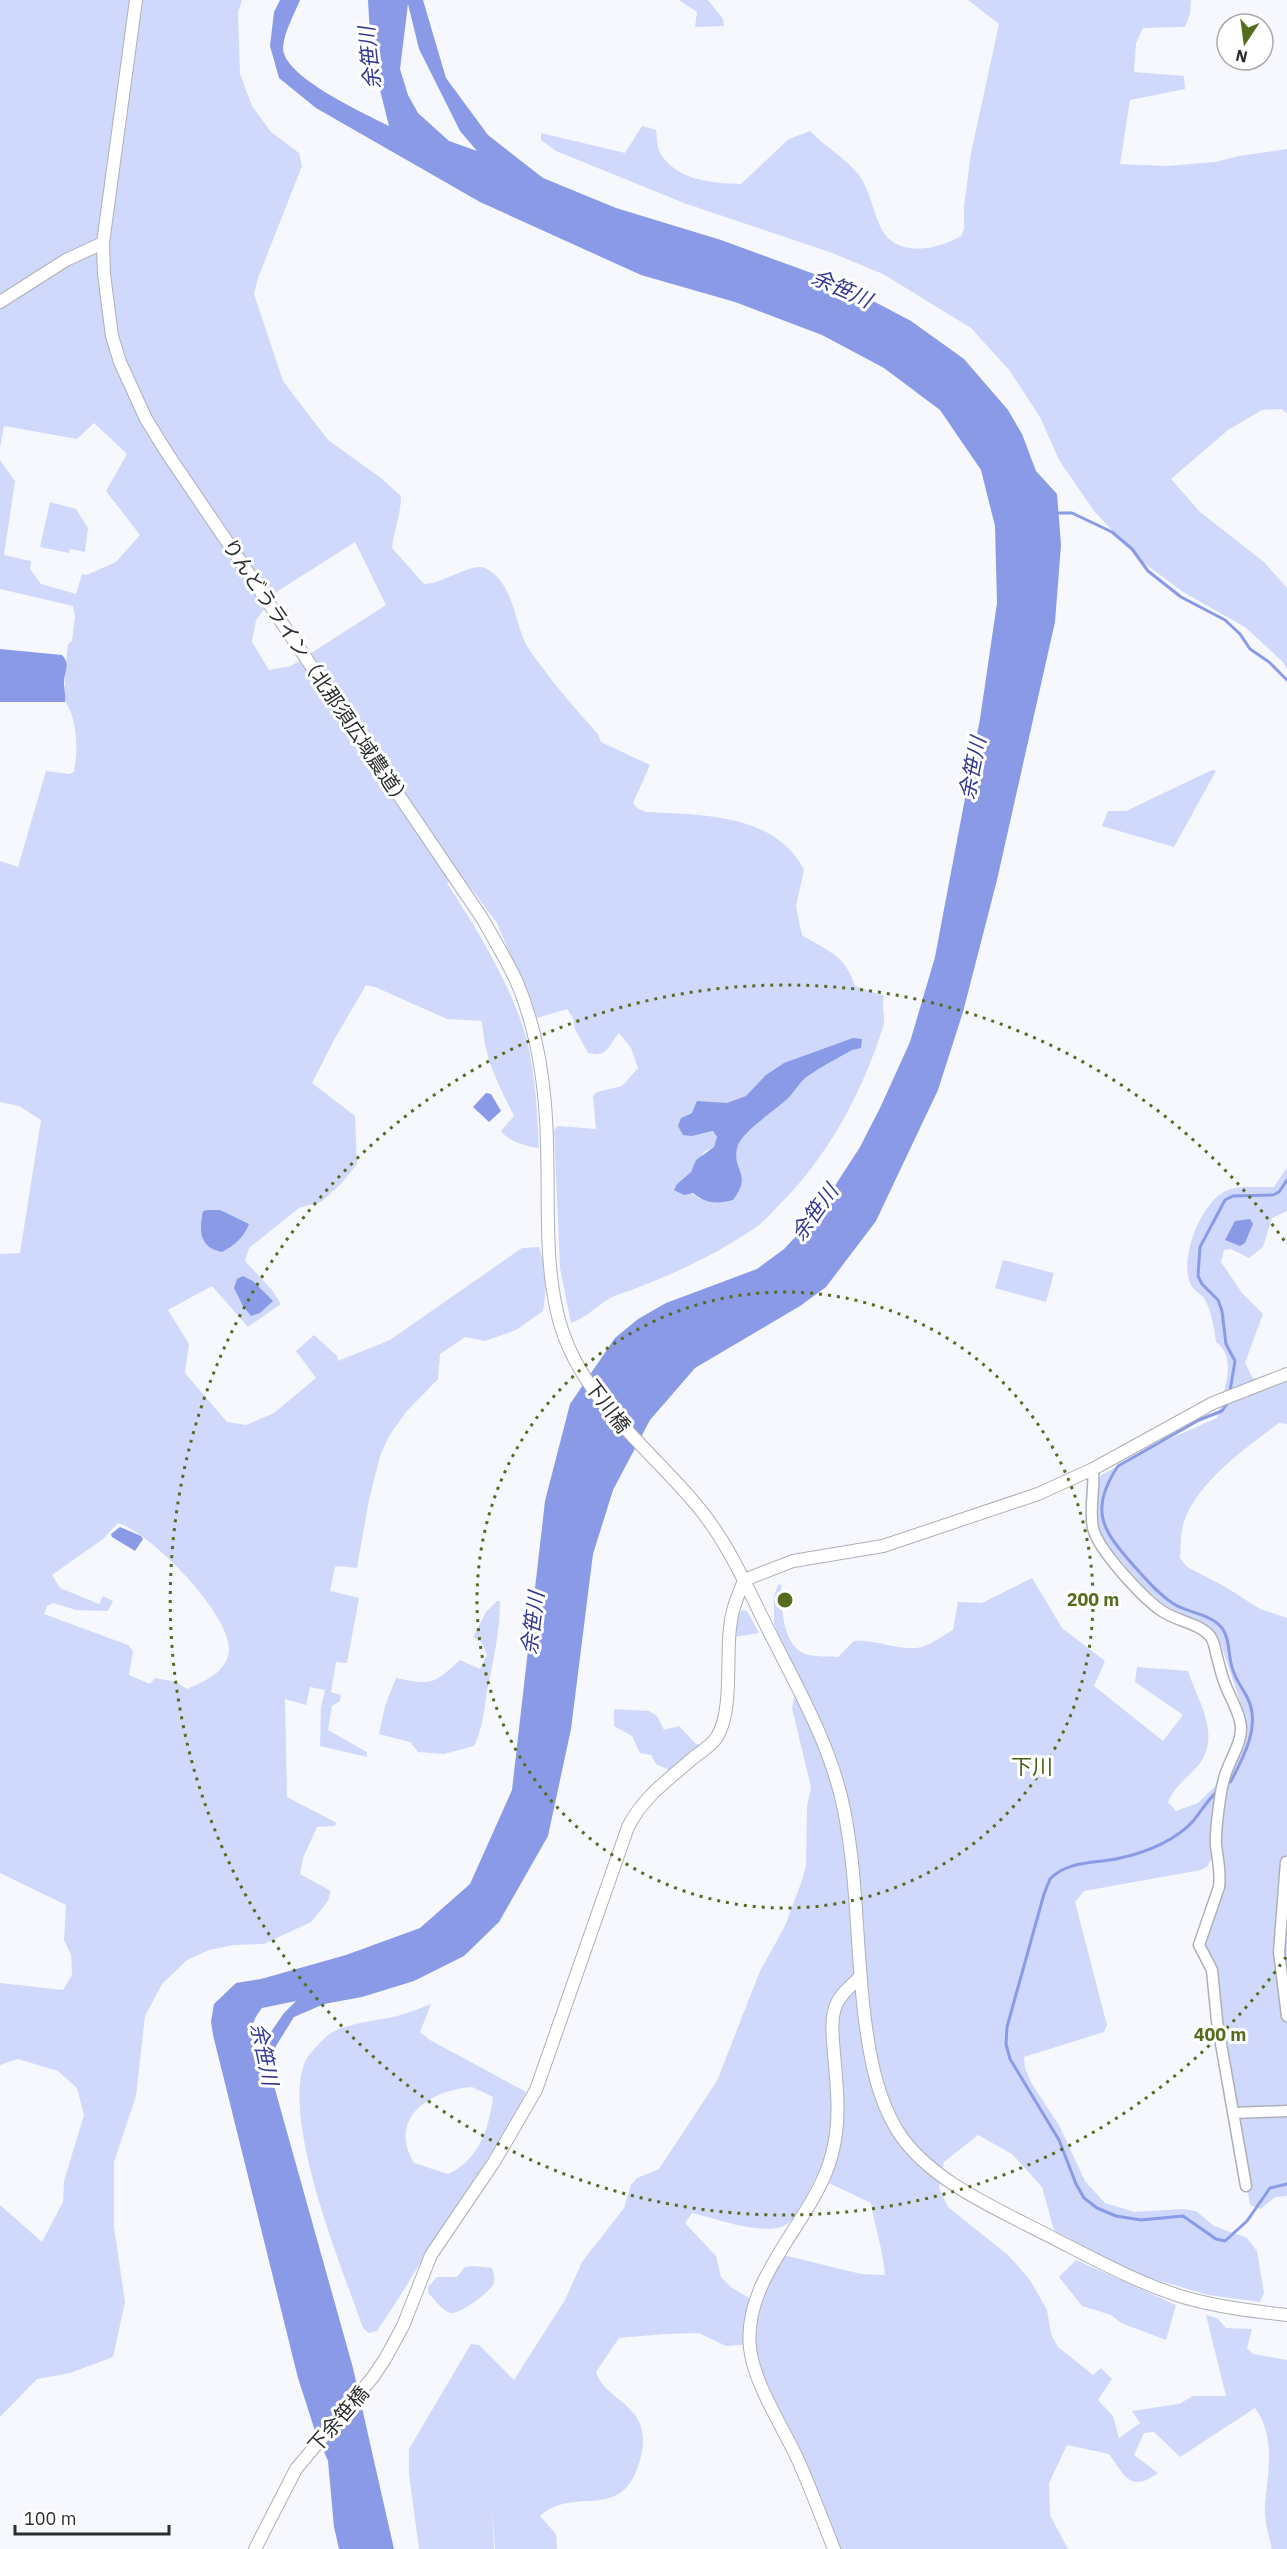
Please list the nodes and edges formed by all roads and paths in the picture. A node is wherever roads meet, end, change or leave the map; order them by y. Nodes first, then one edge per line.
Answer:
1 (136, 0) edge
2 (103, 243) junction
3 (0, 302) edge
4 (567, 1342) joint
5 (1287, 1374) edge
6 (1093, 1469) junction
7 (744, 1580) junction
8 (1286, 1862) edge
9 (860, 1977) junction
10 (1287, 2016) edge
11 (1287, 2111) edge
12 (1233, 2113) junction
13 (1246, 2186) dead end
14 (1287, 2315) edge
15 (255, 2549) edge
16 (834, 2549) edge

1 - 2 street, りんどうライン（北那須広域農道）
2 - 3 street
2 - 4 street, りんどうライン（北那須広域農道）
4 - 7 street, 下川橋
5 - 6 street
6 - 7 street
6 - 12 street
7 - 9 street
7 - 15 street, 下余笹橋
8 - 10 street
9 - 14 street
9 - 16 street
11 - 12 street
12 - 13 street

